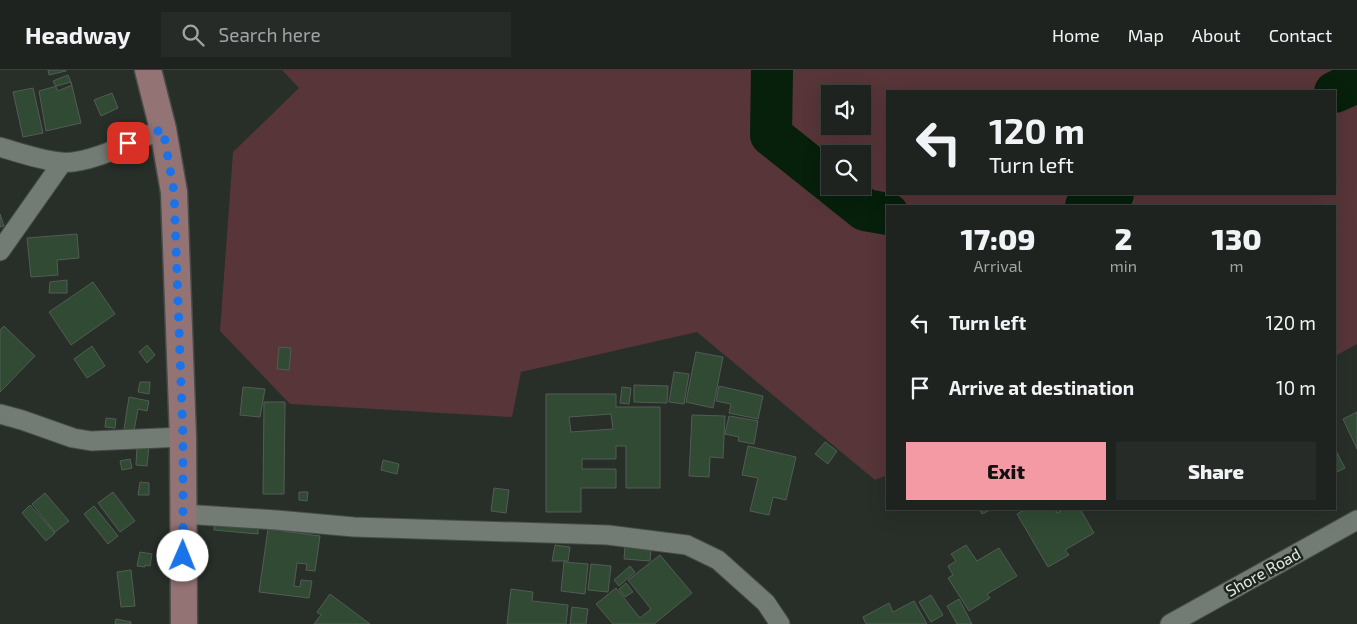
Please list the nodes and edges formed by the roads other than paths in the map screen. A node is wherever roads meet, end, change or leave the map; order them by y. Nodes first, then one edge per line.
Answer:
1 (148, 70) edge
2 (163, 129) junction
3 (0, 147) edge
4 (62, 163) junction
5 (0, 251) edge
6 (0, 414) edge
7 (183, 437) junction
8 (183, 514) junction
9 (1357, 520) edge
10 (184, 624) edge
11 (780, 624) edge
12 (1170, 624) edge

1 - 2 main road
2 - 4 street
2 - 7 main road
3 - 4 street
4 - 5 street
6 - 7 street
7 - 8 main road
8 - 10 main road
8 - 11 street
9 - 12 street, Shore Road

